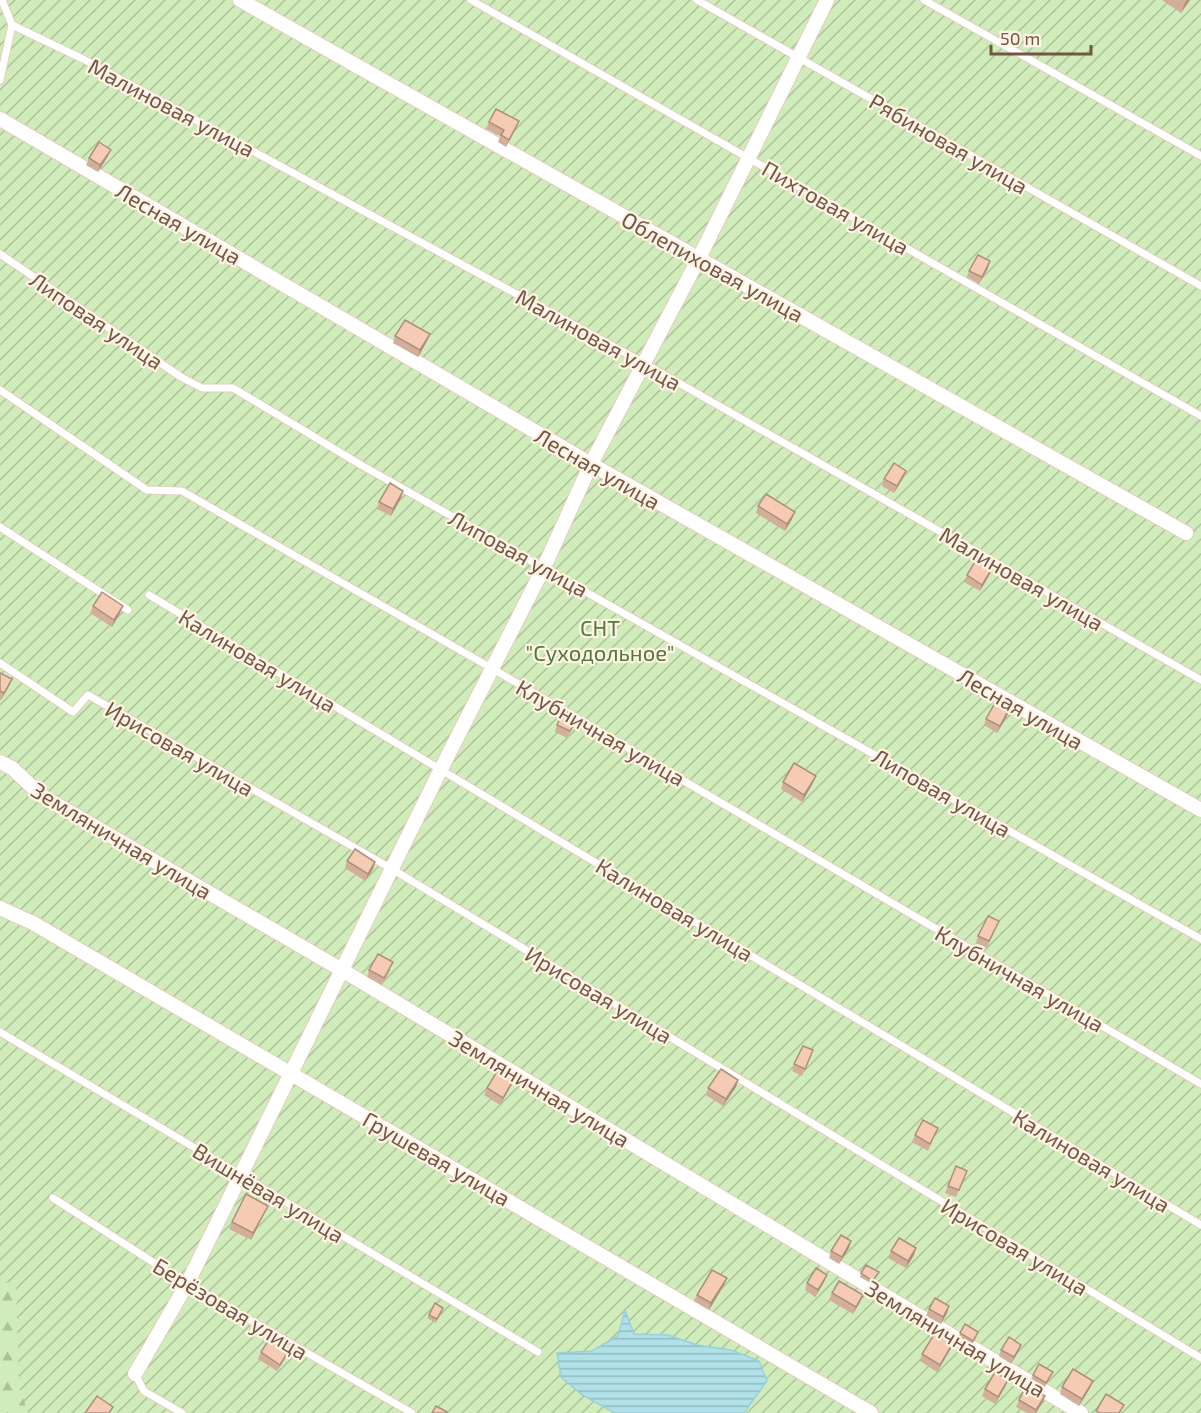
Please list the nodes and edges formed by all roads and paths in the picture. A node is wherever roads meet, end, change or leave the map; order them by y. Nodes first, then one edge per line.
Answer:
1 (2, 0) edge
2 (240, 0) edge
3 (471, 0) edge
4 (697, 0) edge
5 (827, 0) edge
6 (924, 0) edge
7 (12, 25) junction
8 (798, 57) junction
9 (0, 80) edge
10 (0, 119) edge
11 (1201, 156) edge
12 (749, 158) junction
13 (0, 254) edge
14 (699, 258) junction
15 (1201, 286) edge
16 (642, 362) junction
17 (0, 390) edge
18 (1201, 416) edge
19 (591, 464) junction
20 (0, 527) edge
21 (1186, 533) dead end
22 (544, 567) junction
23 (149, 595) dead end
24 (128, 610) dead end
25 (0, 663) edge
26 (493, 669) junction
27 (1201, 680) edge
28 (0, 762) edge
29 (441, 769) junction
30 (1201, 810) edge
31 (392, 869) junction
32 (0, 908) edge
33 (1201, 939) edge
34 (342, 970) junction
35 (0, 1032) edge
36 (290, 1072) junction
37 (1201, 1084) edge
38 (239, 1174) junction
39 (53, 1198) dead end
40 (1201, 1225) edge
41 (187, 1284) junction
42 (537, 1353) dead end
43 (1201, 1358) edge
44 (135, 1374) joint
45 (182, 1413) edge
46 (412, 1413) edge
47 (871, 1413) edge
48 (1081, 1413) edge

1 - 7 lane
2 - 14 street, Облепиховая улица
3 - 12 lane, Пихтовая улица
4 - 8 lane, Рябиновая улица
5 - 8 street
6 - 11 lane
7 - 9 lane
7 - 16 lane, Малиновая улица
8 - 12 street
8 - 15 lane, Рябиновая улица
10 - 19 street, Лесная улица
12 - 14 street
12 - 18 lane, Пихтовая улица
13 - 22 lane, Липовая улица
14 - 16 street
14 - 21 street, Облепиховая улица
16 - 19 street
16 - 27 lane, Малиновая улица
17 - 26 lane, Клубничная улица
19 - 22 street
19 - 30 street, Лесная улица
20 - 24 lane
22 - 26 street
22 - 33 lane, Липовая улица
23 - 29 lane, Калиновая улица
25 - 31 lane, Ирисовая улица
26 - 29 street
26 - 37 lane, Клубничная улица
28 - 34 street, Земляничная улица
29 - 31 street
29 - 40 lane, Калиновая улица
31 - 34 street
31 - 43 lane, Ирисовая улица
32 - 36 street, Грушевая улица
34 - 36 street
34 - 48 street, Земляничная улица
35 - 38 lane, Вишнёвая улица
36 - 38 street
36 - 47 street, Грушевая улица
38 - 41 street
38 - 42 lane, Вишнёвая улица
39 - 41 lane, Берёзовая улица
41 - 44 street
41 - 46 lane, Берёзовая улица
44 - 45 lane

